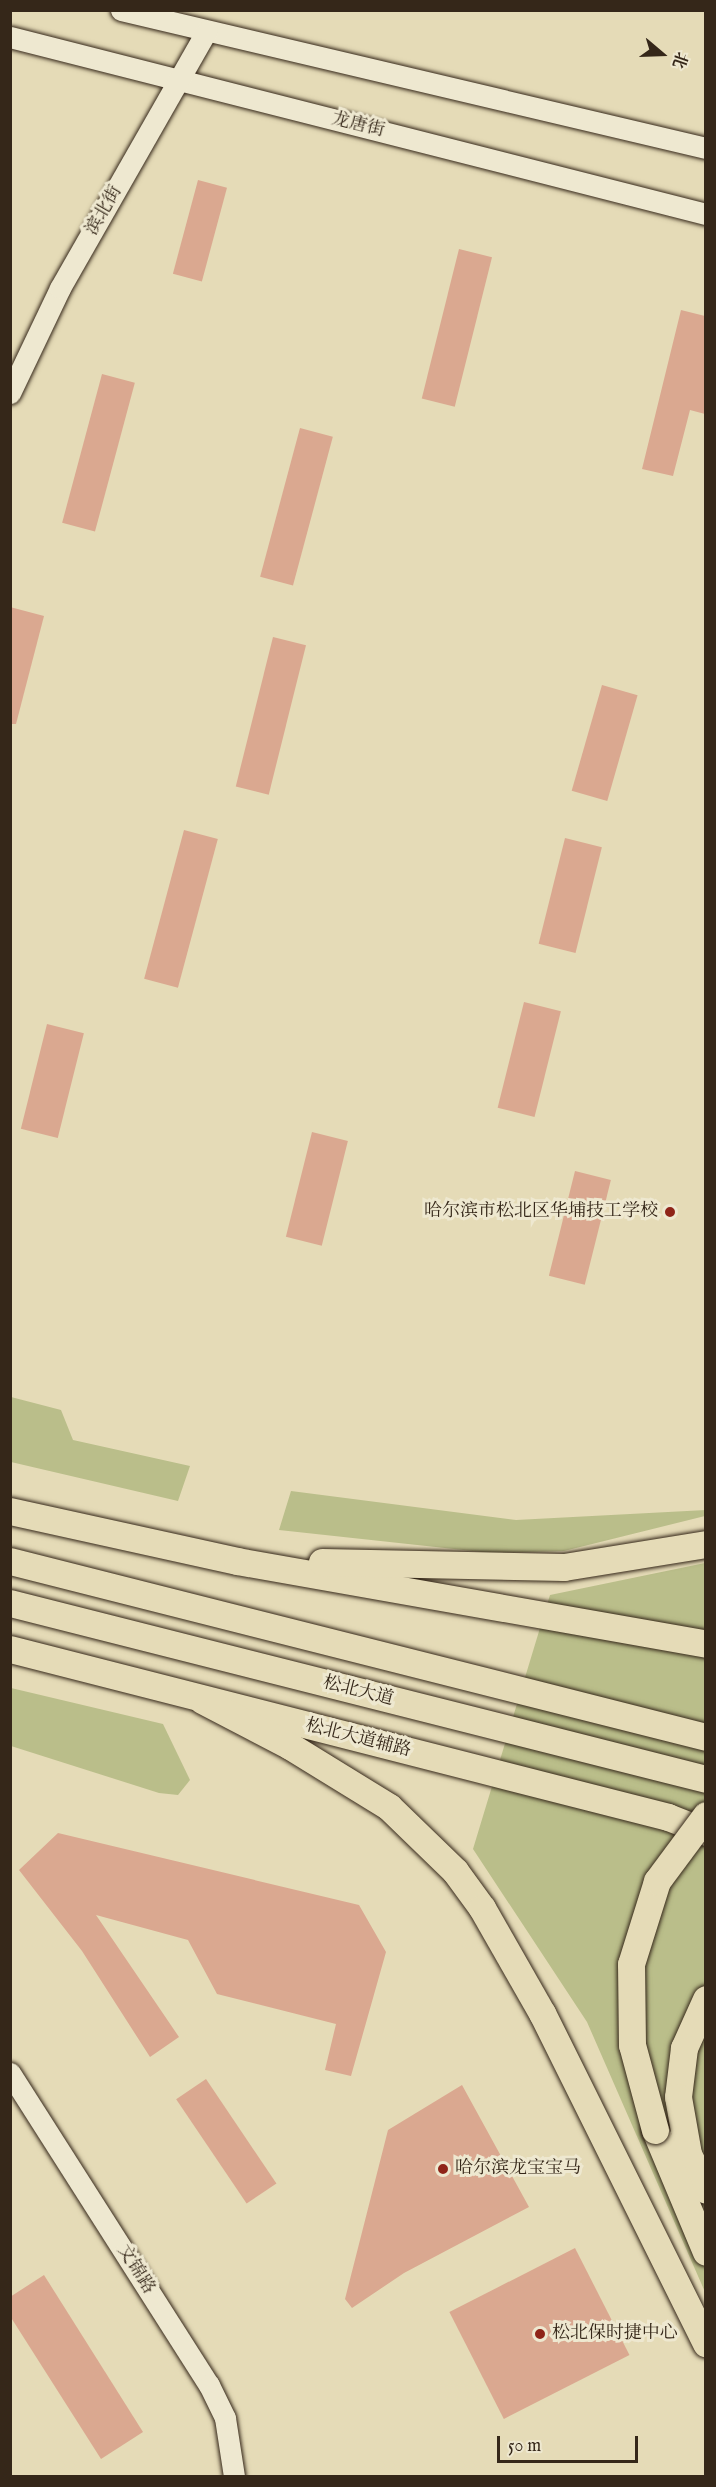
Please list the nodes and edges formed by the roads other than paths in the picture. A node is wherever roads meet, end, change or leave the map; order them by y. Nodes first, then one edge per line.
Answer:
1 (121, 10) edge
2 (206, 32) junction
3 (10, 37) edge
4 (181, 81) junction
5 (705, 148) edge
6 (705, 214) edge
7 (10, 393) edge
8 (10, 1511) edge
9 (705, 1544) edge
10 (10, 1561) edge
11 (237, 1561) junction
12 (10, 1603) edge
13 (705, 1644) edge
14 (10, 1649) edge
15 (202, 1700) junction
16 (705, 1737) edge
17 (705, 1779) edge
18 (705, 1815) edge
19 (668, 1818) junction
20 (705, 1826) edge
21 (705, 1832) edge
22 (705, 1999) edge
23 (10, 2073) edge
24 (705, 2190) edge
25 (705, 2252) edge
26 (705, 2344) edge
27 (234, 2476) edge

1 - 2 street
2 - 4 street, 滨北街
2 - 5 street
3 - 4 street, 龙唐街
4 - 6 street, 龙唐街
4 - 7 street, 滨北街
8 - 11 highway
9 - 11 highway
10 - 16 highway
11 - 13 highway
12 - 17 highway, 松北大道
14 - 15 highway, 松北大道辅路
15 - 19 highway, 松北大道辅路
15 - 26 highway
18 - 25 highway, bridge
19 - 20 highway
19 - 21 highway, 松北大道辅路
22 - 24 highway
23 - 27 street, 文锦路

